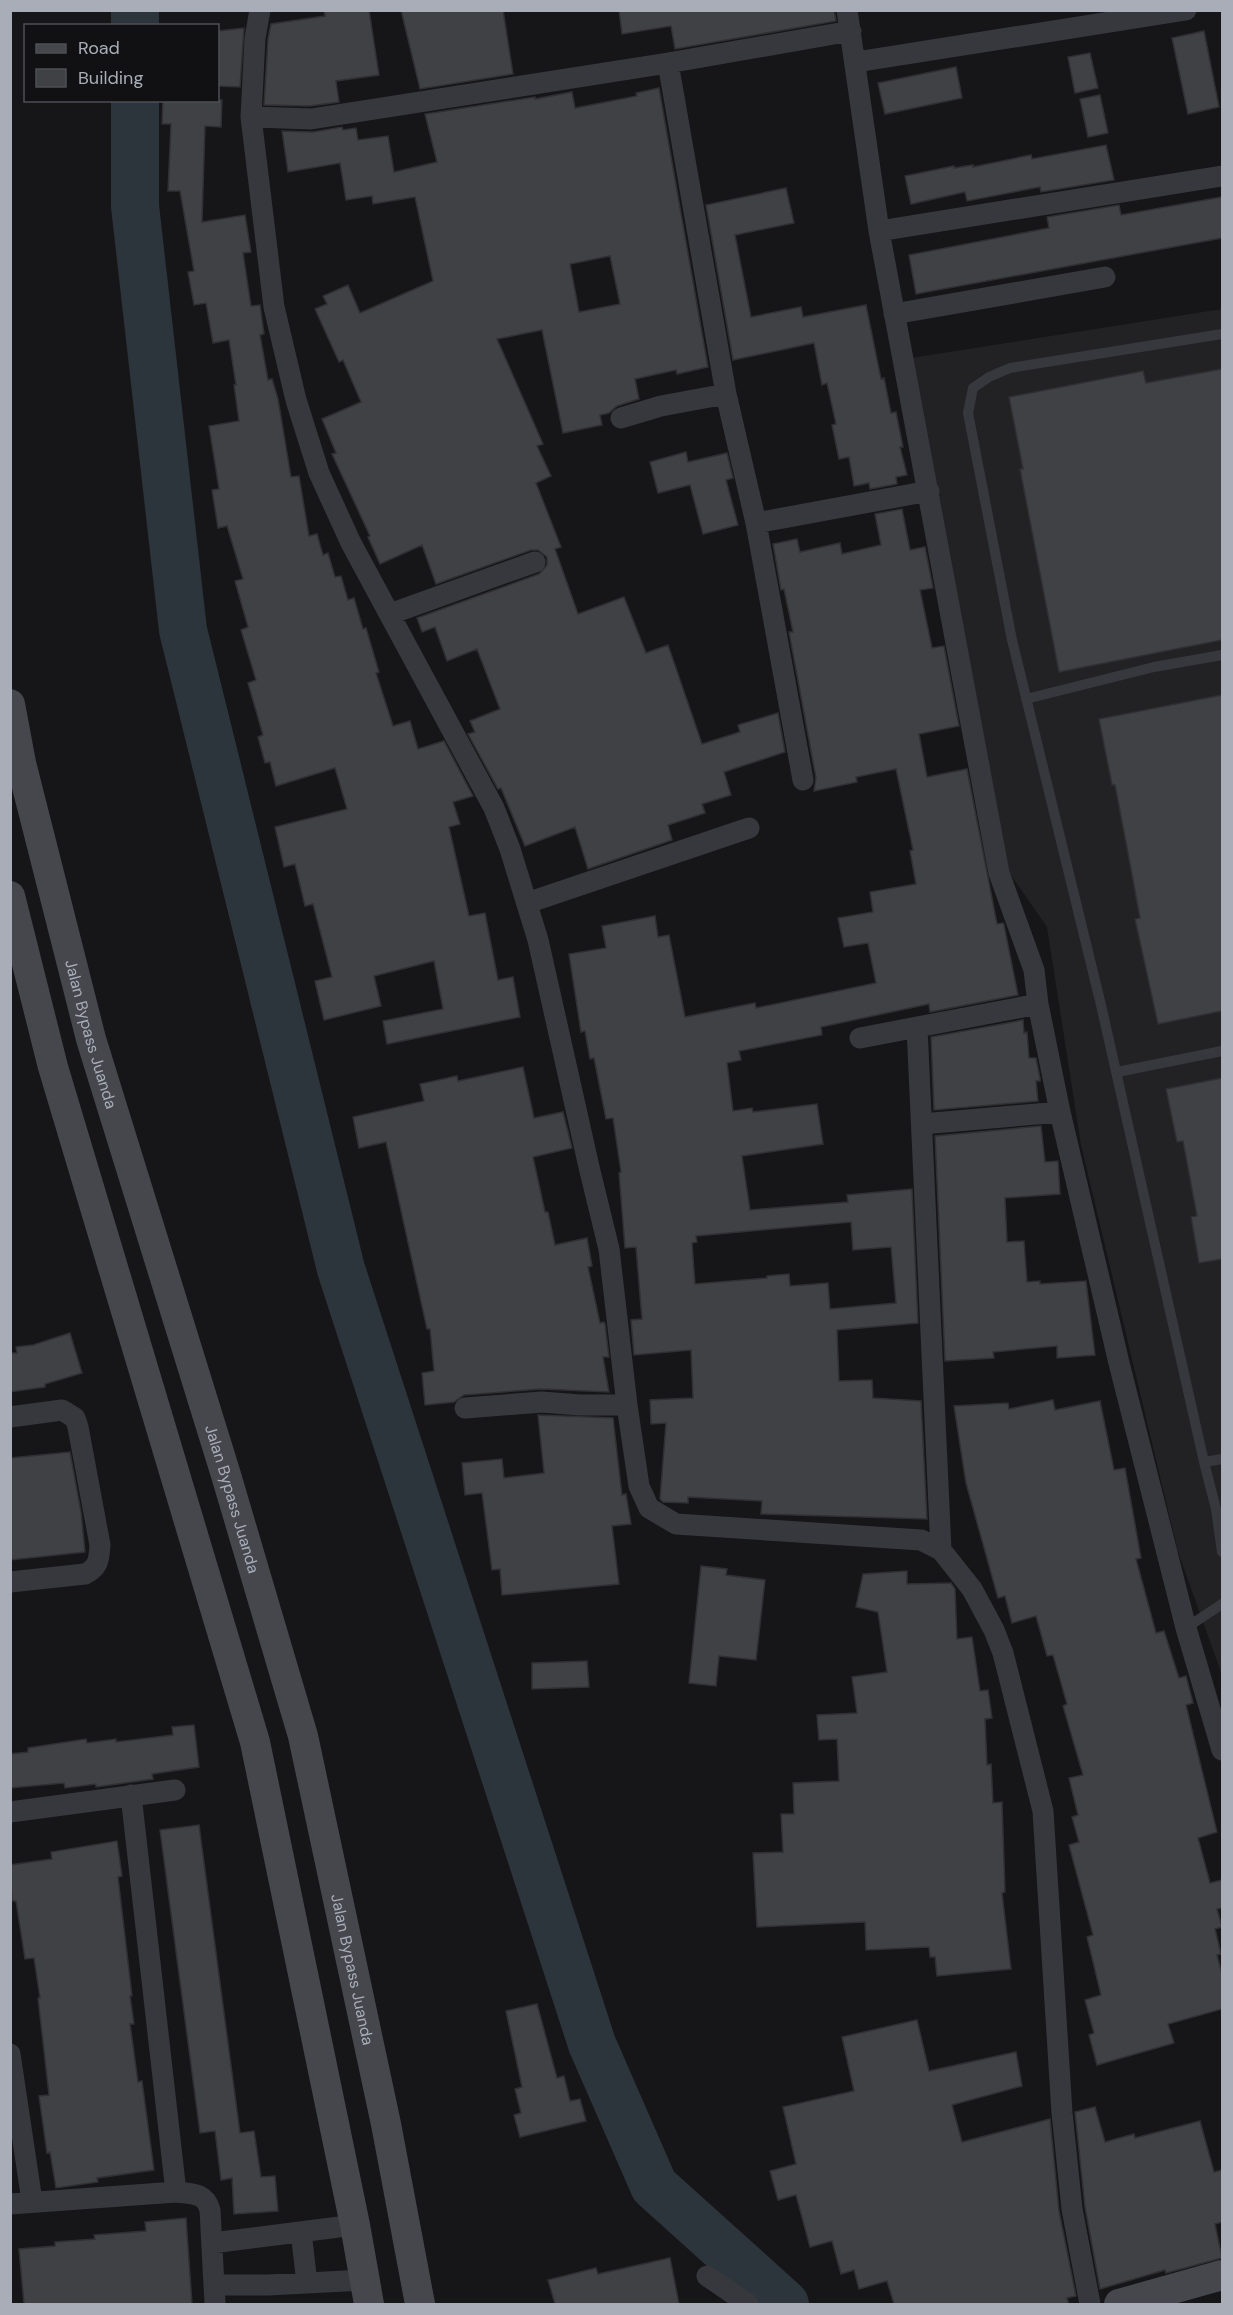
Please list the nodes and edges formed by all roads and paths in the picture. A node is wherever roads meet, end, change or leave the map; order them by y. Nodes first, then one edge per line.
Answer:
1 (260, 10) edge
2 (1186, 10) edge
3 (849, 21) edge
4 (856, 62) junction
5 (668, 63) junction
6 (251, 117) junction
7 (1222, 176) edge
8 (879, 231) junction
9 (1105, 277) dead end
10 (894, 314) junction
11 (1222, 334) edge
12 (726, 394) junction
13 (621, 418) dead end
14 (929, 491) junction
15 (756, 523) junction
16 (535, 562) dead end
17 (390, 614) junction
18 (1222, 655) edge
19 (1026, 699) junction
20 (10, 704) edge
21 (804, 780) dead end
22 (749, 828) dead end
23 (10, 896) edge
24 (527, 903) junction
25 (1038, 1004) junction
26 (917, 1027) junction
27 (860, 1038) dead end
28 (1222, 1051) edge
29 (1117, 1072) junction
30 (1060, 1112) junction
31 (922, 1124) junction
32 (627, 1406) junction
33 (465, 1408) dead end
34 (10, 1417) edge
35 (1222, 1459) edge
36 (1204, 1462) junction
37 (941, 1550) junction
38 (1222, 1552) edge
39 (10, 1582) edge
40 (1222, 1604) edge
41 (1186, 1628) junction
42 (1222, 1750) edge
43 (175, 1790) dead end
44 (131, 1795) junction
45 (10, 1812) edge
46 (10, 2054) edge
47 (176, 2192) junction
48 (32, 2201) junction
49 (10, 2204) edge
50 (355, 2225) junction
51 (301, 2232) junction
52 (213, 2243) junction
53 (1222, 2275) edge
54 (707, 2276) dead end
55 (307, 2283) junction
56 (367, 2292) edge
57 (214, 2295) edge
58 (420, 2304) edge
59 (748, 2304) edge
60 (1090, 2304) edge
61 (1119, 2304) edge

1 - 6 street
2 - 4 street
3 - 4 street
3 - 5 street
4 - 8 street
5 - 6 street
5 - 12 street
6 - 17 street
7 - 8 street
8 - 10 street
9 - 10 street
10 - 14 street
11 - 19 lane
12 - 13 street
12 - 15 street
14 - 15 street
14 - 25 street
15 - 21 street
16 - 17 street
17 - 24 street
18 - 19 lane
19 - 29 lane
20 - 58 main road, Jalan Bypass Juanda
22 - 24 street
23 - 50 main road
24 - 32 street
25 - 26 street
25 - 30 street
26 - 27 street
26 - 31 street
28 - 29 lane
29 - 36 lane
30 - 31 street
30 - 41 street
31 - 37 street
32 - 33 street
32 - 37 street
34 - 39 street
35 - 36 lane
36 - 38 lane
37 - 60 street
40 - 41 lane
41 - 42 street
43 - 44 street
44 - 45 street
44 - 47 street
46 - 48 street
47 - 48 street
47 - 52 street
48 - 49 street
50 - 51 street
50 - 56 main road
51 - 52 street
51 - 55 street
52 - 57 street
53 - 61 main road
54 - 59 street
55 - 56 street
55 - 57 street

